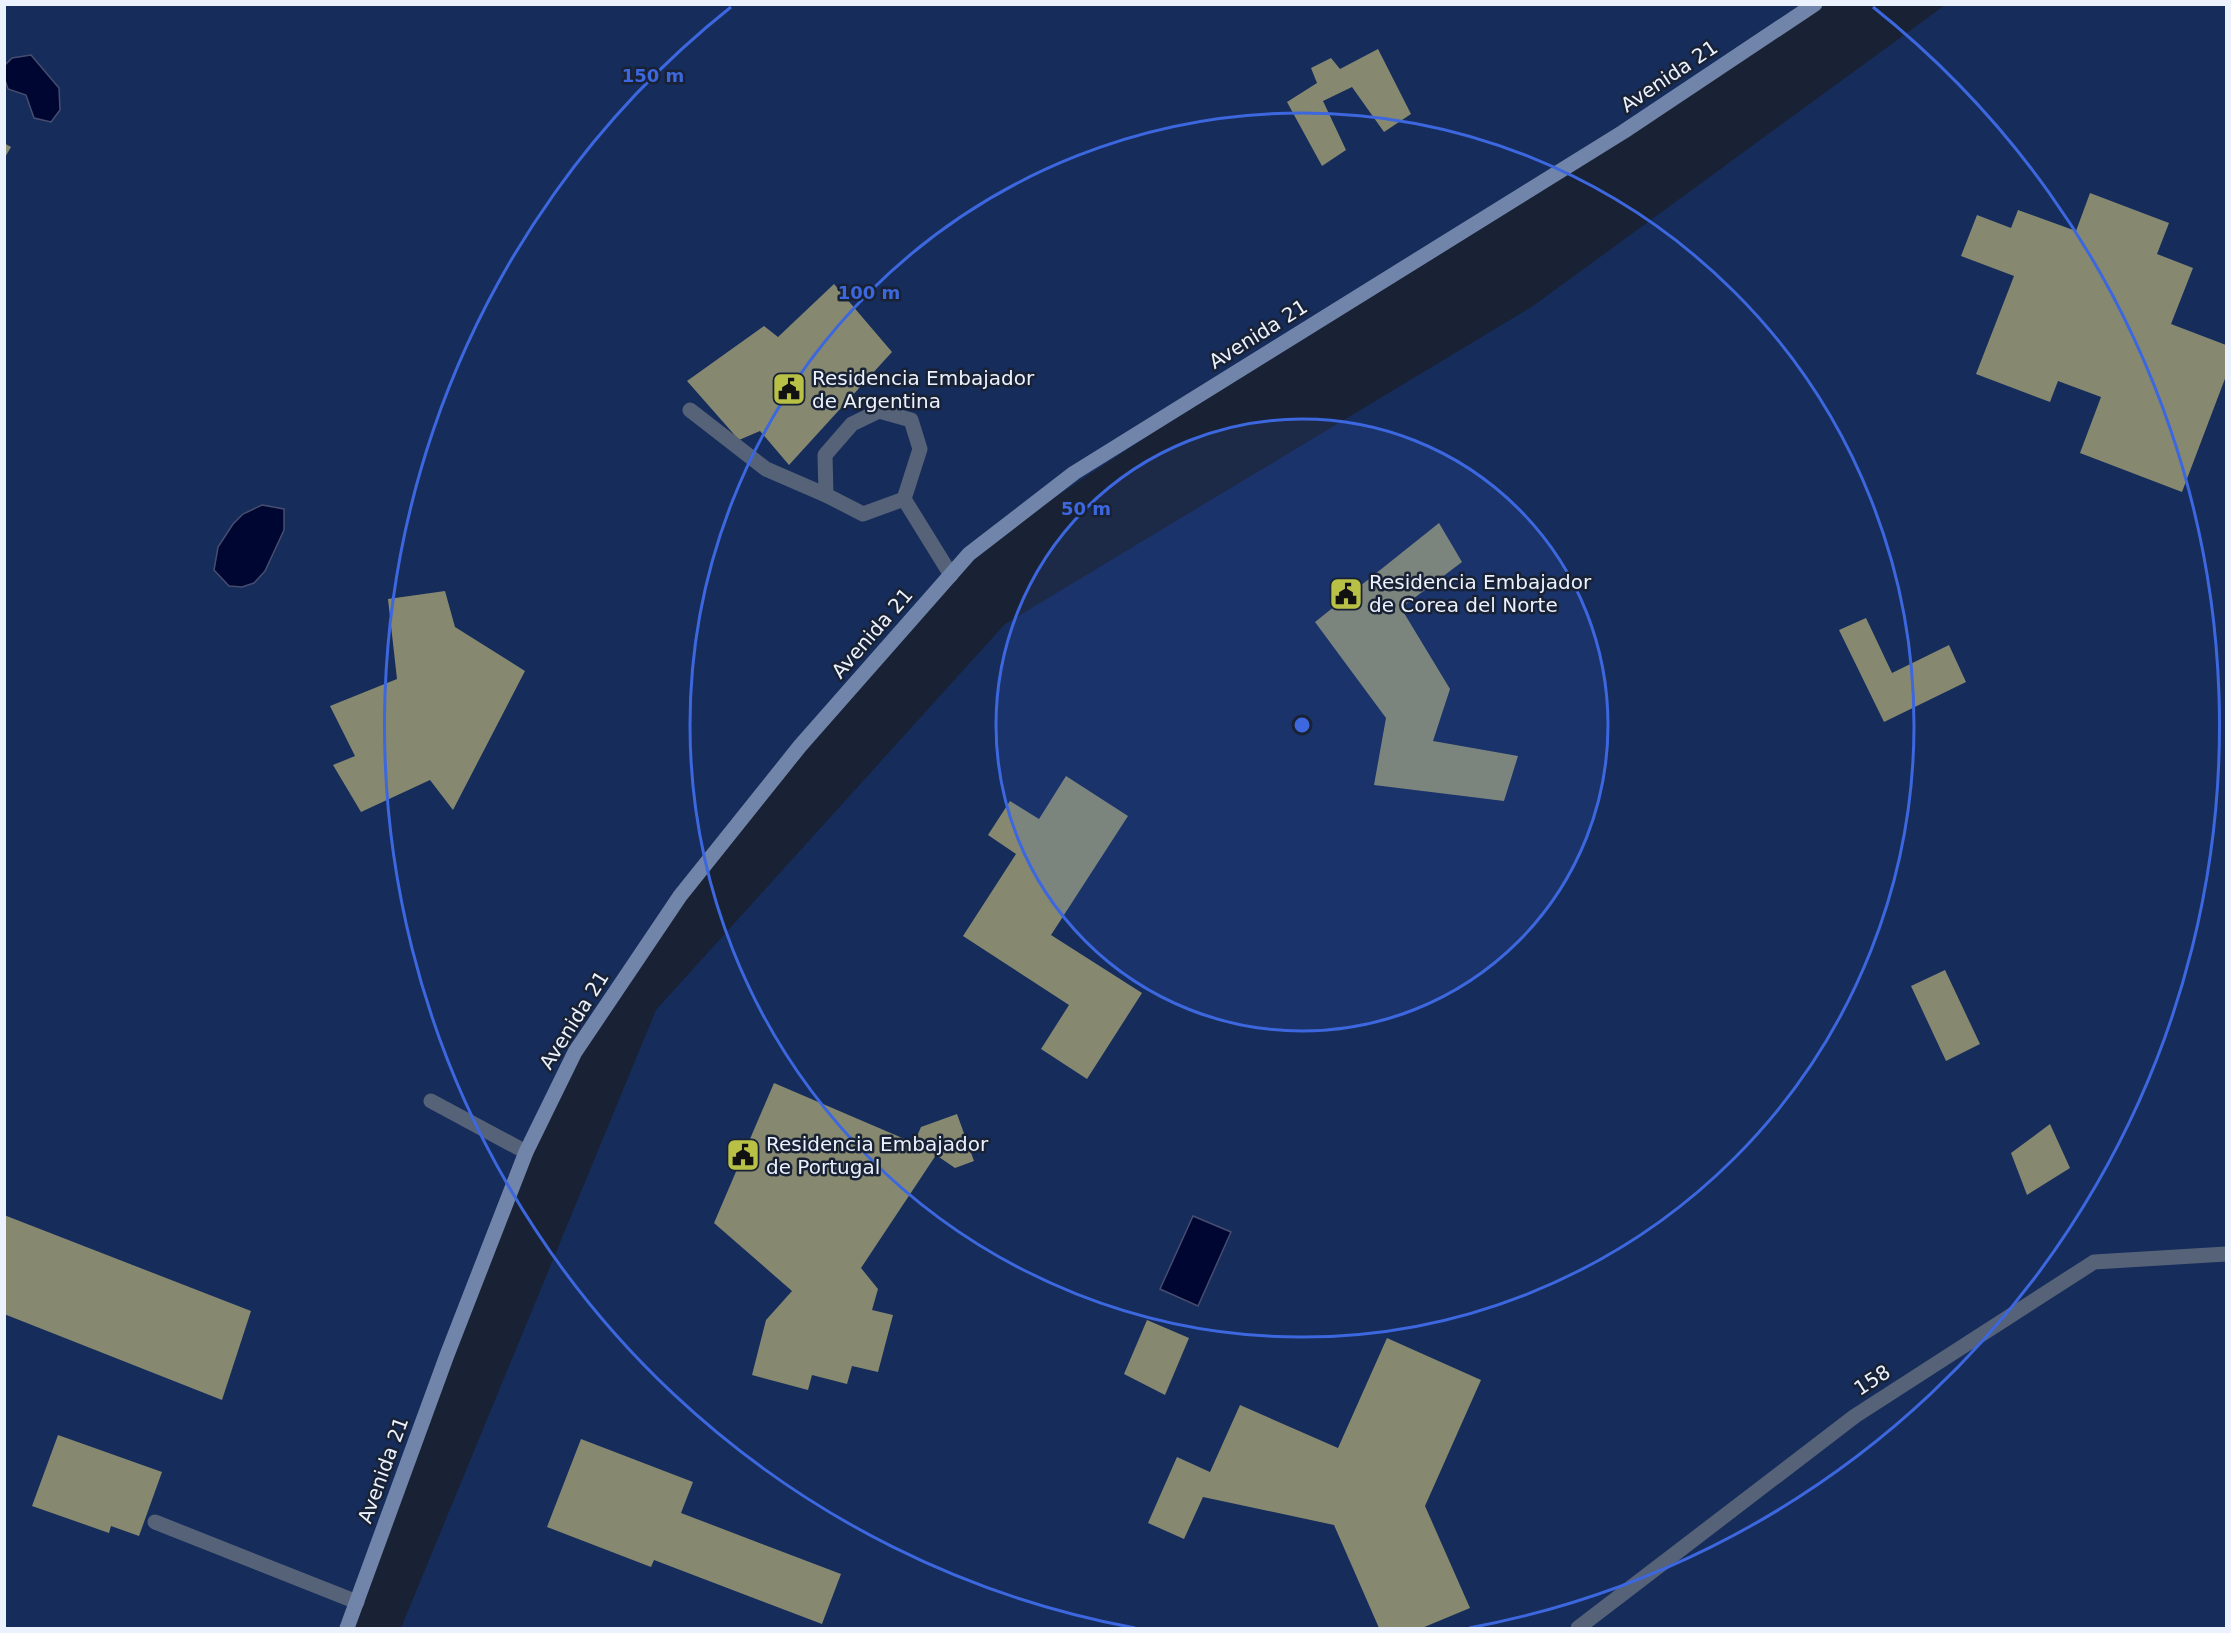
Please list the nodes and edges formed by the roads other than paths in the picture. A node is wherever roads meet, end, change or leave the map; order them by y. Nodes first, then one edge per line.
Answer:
1 (1815, 4) edge
2 (690, 410) dead end
3 (826, 495) junction
4 (904, 499) junction
5 (951, 575) junction
6 (431, 1101) dead end
7 (526, 1152) junction
8 (2226, 1254) edge
9 (155, 1522) dead end
10 (357, 1602) junction
11 (347, 1629) edge
12 (1578, 1629) edge

1 - 5 main road, Avenida 21
2 - 3 street
3 - 4 street
3 - 4 street
4 - 5 street
5 - 7 main road, Avenida 21
6 - 7 street
7 - 10 main road, Avenida 21
8 - 12 street, 158
9 - 10 street
10 - 11 main road, Avenida 21

